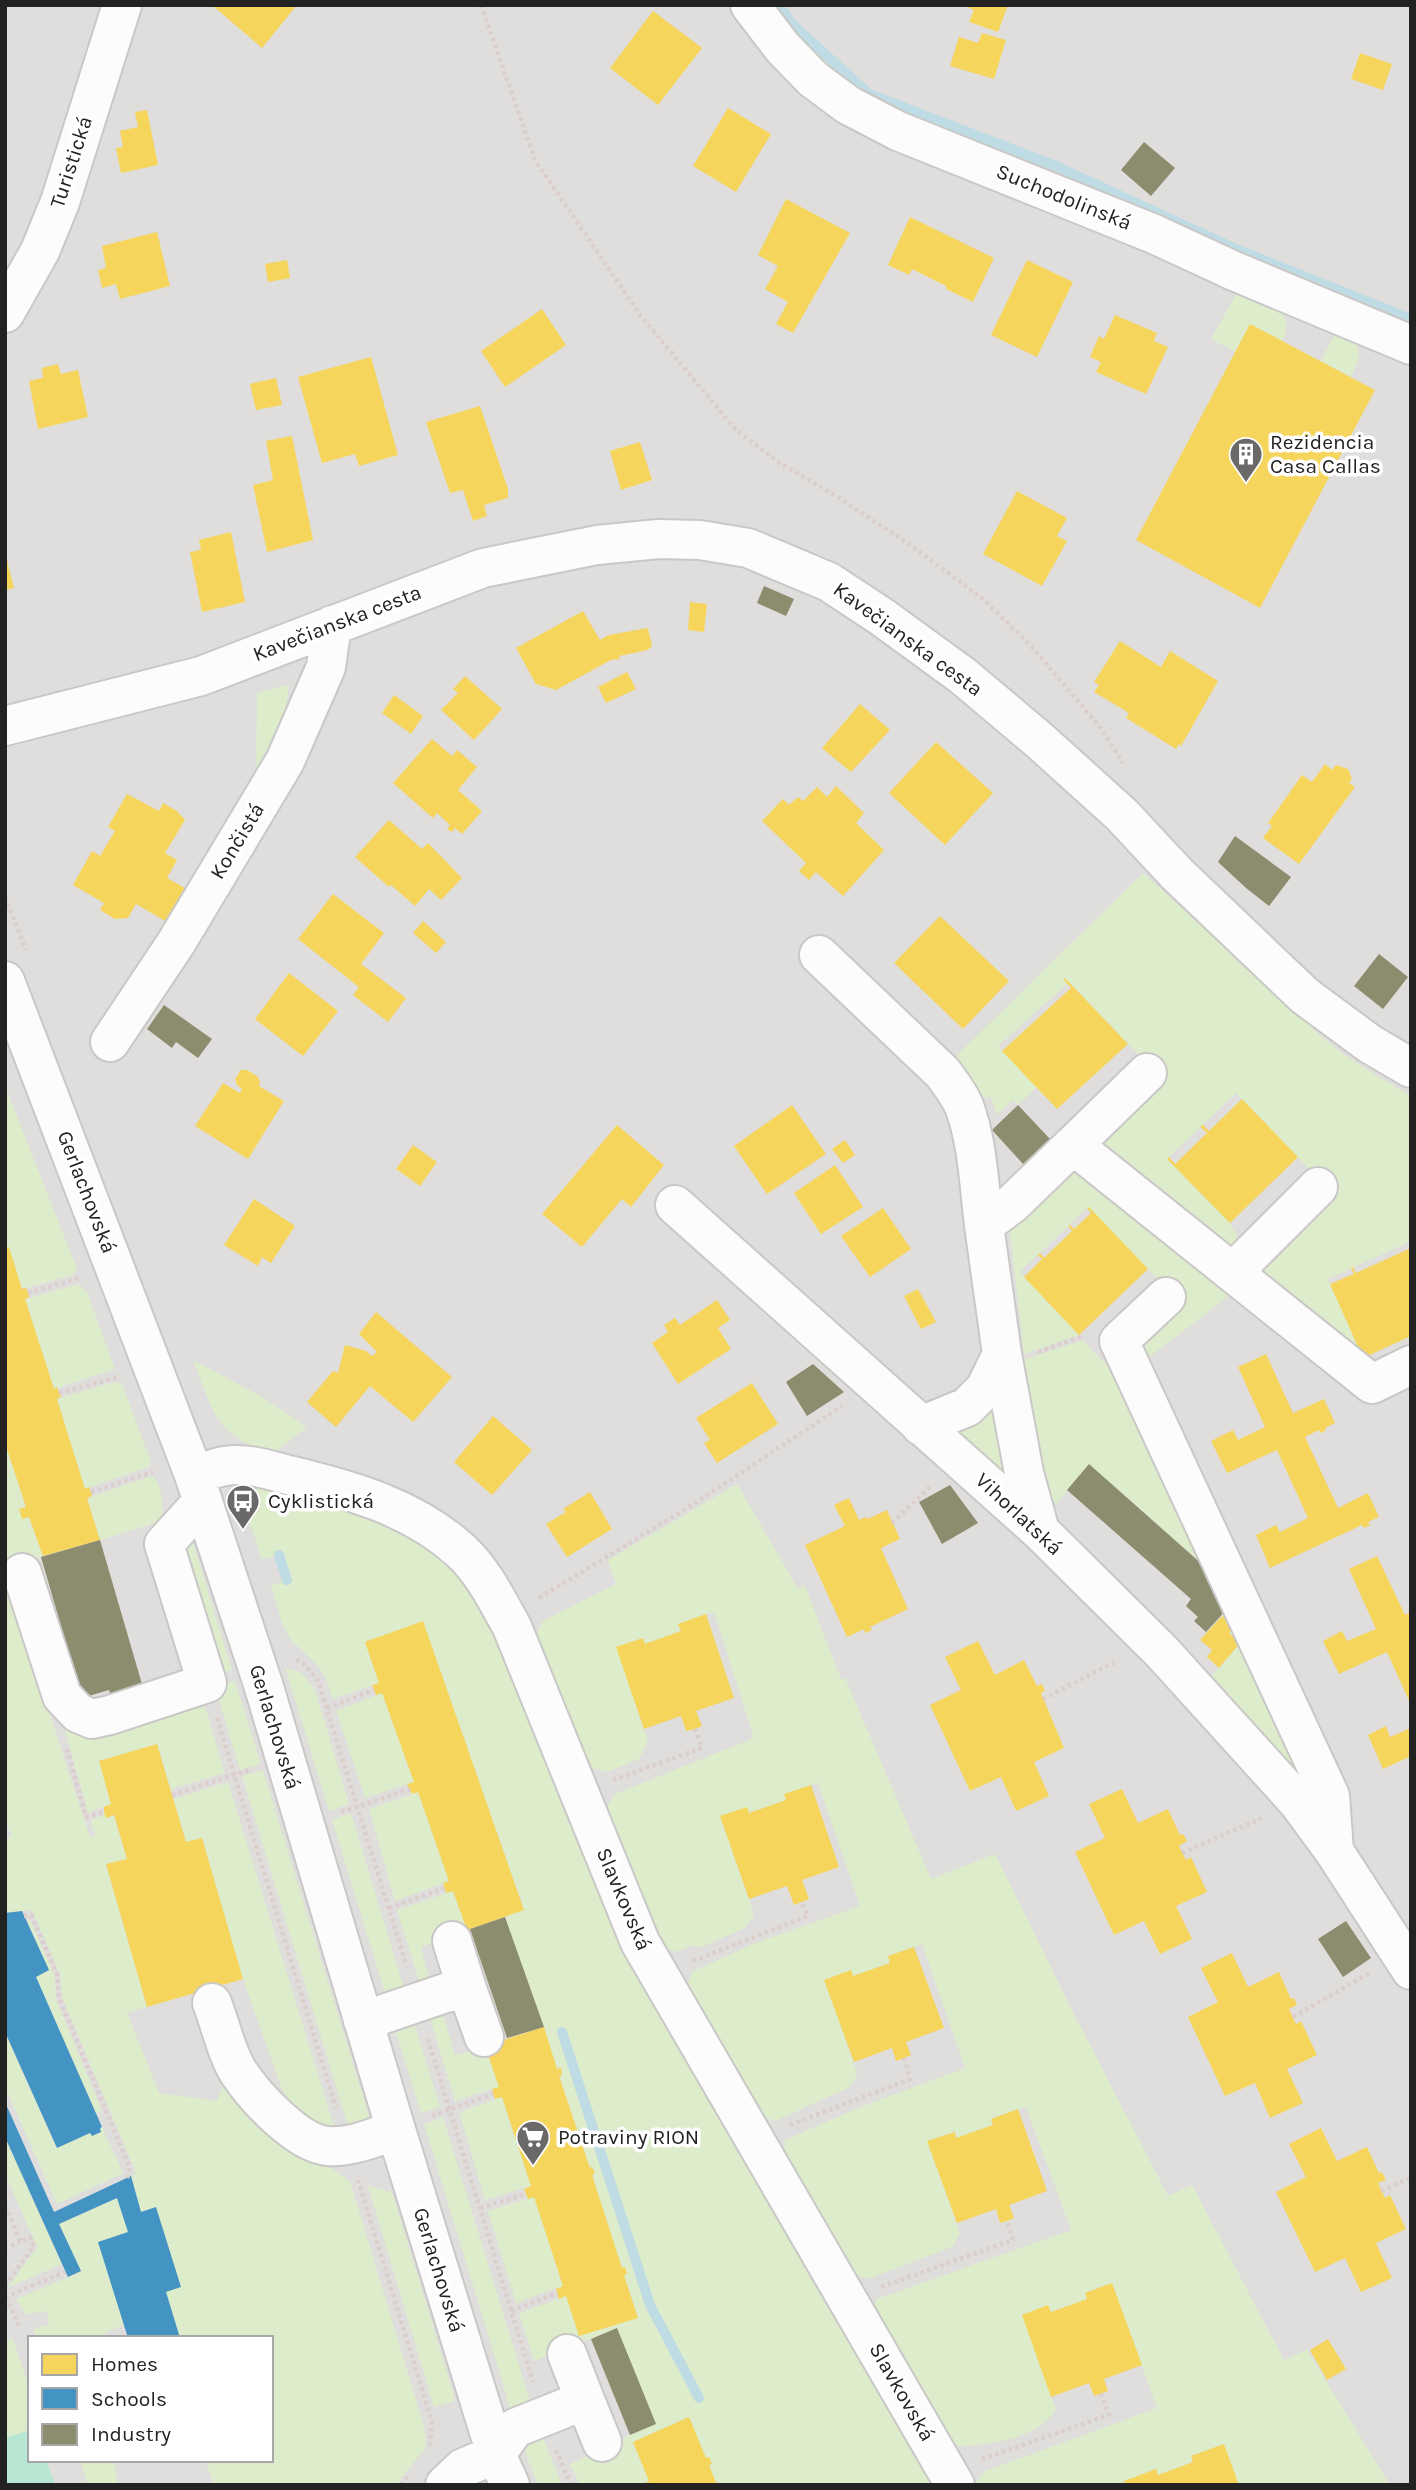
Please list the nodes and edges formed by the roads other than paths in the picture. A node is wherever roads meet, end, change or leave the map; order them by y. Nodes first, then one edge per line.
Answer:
1 (122, 5) edge
2 (750, 5) edge
3 (5, 313) edge
4 (1411, 345) edge
5 (332, 625) junction
6 (5, 726) edge
7 (819, 955) dead end
8 (9, 998) edge
9 (110, 1042) dead end
10 (21, 1067) edge
11 (1411, 1068) edge
12 (1147, 1073) dead end
13 (1073, 1145) junction
14 (1318, 1187) dead end
15 (675, 1205) dead end
16 (984, 1225) junction
17 (1233, 1272) junction
18 (1166, 1297) dead end
19 (1019, 1353) junction
20 (1411, 1365) edge
21 (921, 1426) junction
22 (186, 1482) junction
23 (1040, 1531) junction
24 (23, 1573) dead end
25 (1334, 1852) junction
26 (452, 1941) dead end
27 (1406, 1962) edge
28 (467, 1986) junction
29 (212, 2003) dead end
30 (363, 2021) junction
31 (484, 2038) dead end
32 (396, 2130) junction
33 (567, 2354) dead end
34 (585, 2400) junction
35 (601, 2442) dead end
36 (503, 2469) edge
37 (951, 2478) edge
38 (445, 2485) edge

1 - 3 street, Turistická
2 - 4 street, Suchodolinská
5 - 6 street, Kavečianska cesta
5 - 9 street, Končistá
5 - 11 street, Kavečianska cesta
7 - 16 street
8 - 10 street, Gerlachovská
10 - 22 street, Gerlachovská
12 - 13 street
13 - 16 street
13 - 17 street
14 - 17 street
15 - 21 street, Vihorlatská
16 - 19 street
17 - 20 street
18 - 25 street, Vihorlatská
19 - 21 street
19 - 23 street
21 - 23 street, Vihorlatská
22 - 24 street
22 - 30 street, Gerlachovská
22 - 37 street, Slavkovská
23 - 25 street, Vihorlatská
25 - 27 street, Vihorlatská
26 - 28 street
28 - 30 street
28 - 31 street
29 - 32 street
30 - 32 street, Gerlachovská
32 - 36 street, Gerlachovská
33 - 34 street
34 - 35 street
34 - 36 street
36 - 38 street

